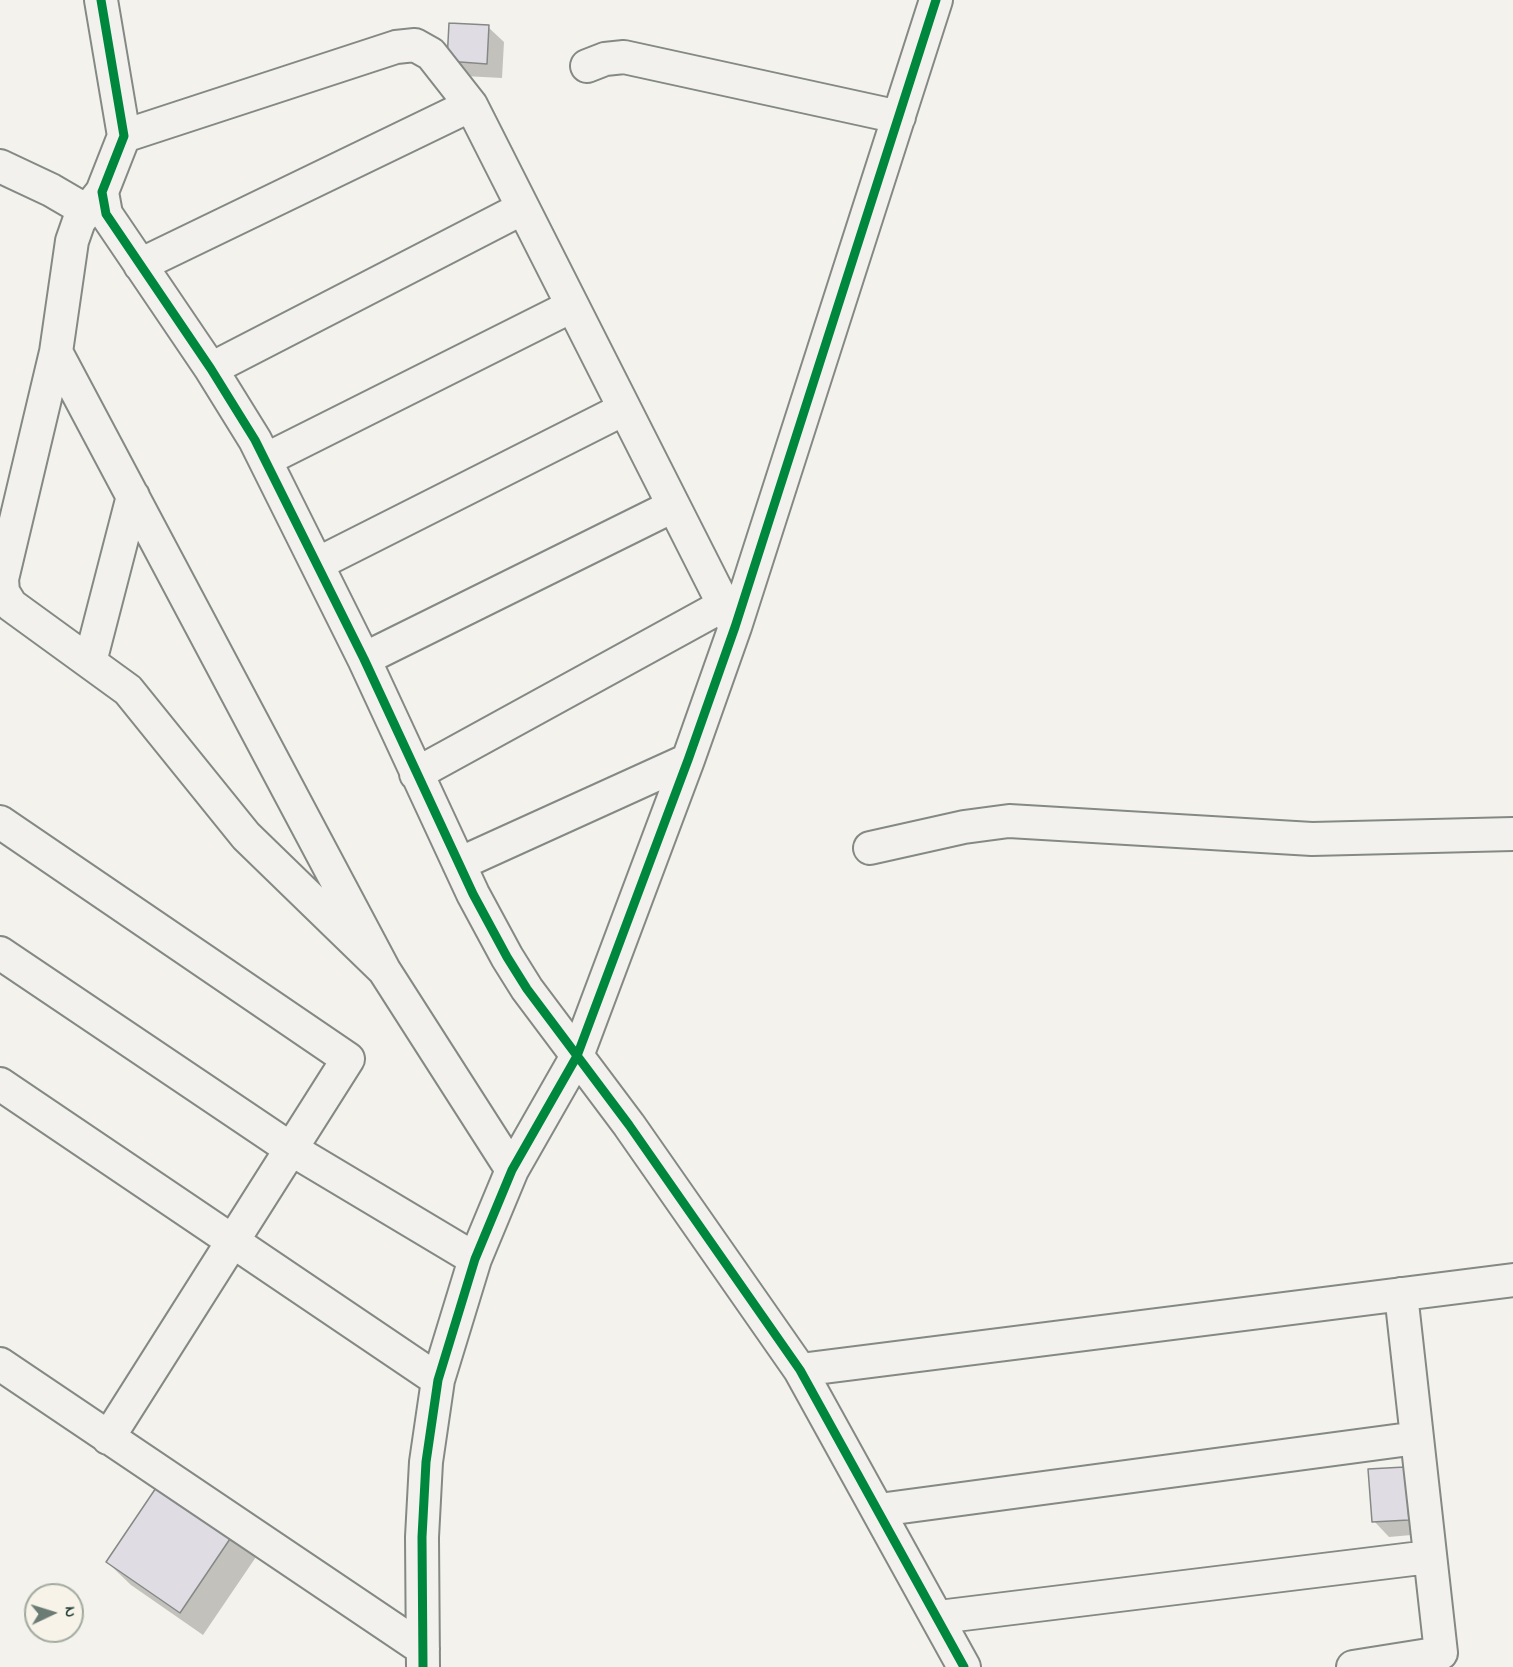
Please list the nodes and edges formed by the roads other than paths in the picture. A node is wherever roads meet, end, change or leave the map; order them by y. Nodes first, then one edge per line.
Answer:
1 (101, 0) edge
2 (936, 0) edge
3 (587, 66) dead end
4 (471, 105) junction
5 (899, 117) junction
6 (124, 136) junction
7 (0, 166) edge
8 (95, 202) junction
9 (523, 208) junction
10 (141, 265) junction
11 (572, 306) junction
12 (57, 352) junction
13 (211, 369) junction
14 (624, 409) junction
15 (265, 460) junction
16 (133, 496) junction
17 (672, 506) junction
18 (317, 564) junction
19 (729, 617) junction
20 (364, 658) junction
21 (90, 662) junction
22 (688, 760) junction
23 (416, 774) junction
24 (0, 822) edge
25 (1513, 834) edge
26 (870, 848) dead end
27 (459, 864) junction
28 (0, 953) edge
29 (384, 970) junction
30 (577, 1056) junction
31 (0, 1084) edge
32 (291, 1149) junction
33 (512, 1170) junction
34 (234, 1240) junction
35 (475, 1260) junction
36 (1513, 1280) edge
37 (1401, 1294) junction
38 (0, 1364) edge
39 (800, 1370) junction
40 (438, 1380) junction
41 (108, 1438) junction
42 (1417, 1438) junction
43 (879, 1510) junction
44 (1429, 1557) junction
45 (939, 1617) junction
46 (423, 1658) edge
47 (964, 1667) edge
48 (1353, 1667) edge

1 - 6 street
2 - 5 street
3 - 5 street
4 - 6 street
4 - 9 street
4 - 10 street
5 - 19 street
6 - 8 street
7 - 8 street
8 - 10 street
8 - 12 street
9 - 11 street
9 - 13 street
10 - 13 street
11 - 14 street
11 - 15 street
12 - 16 street
12 - 21 street
13 - 15 street
14 - 17 street
14 - 18 street
15 - 18 street
16 - 21 street
16 - 29 street
17 - 19 street
17 - 20 street
18 - 20 street
19 - 22 street
19 - 23 street
20 - 23 street
21 - 29 street
22 - 27 street
22 - 30 street
23 - 27 street
24 - 32 street
25 - 26 street
27 - 30 street
28 - 32 street
29 - 33 street
30 - 33 street
30 - 39 street
31 - 34 street
32 - 34 street
32 - 35 street
33 - 35 street
34 - 40 street
34 - 41 street
35 - 40 street
36 - 37 street
37 - 39 street
37 - 42 street
38 - 41 street
39 - 43 street
40 - 46 street
41 - 46 street
42 - 43 street
42 - 44 street
43 - 45 street
44 - 45 street
44 - 48 street
45 - 47 street

